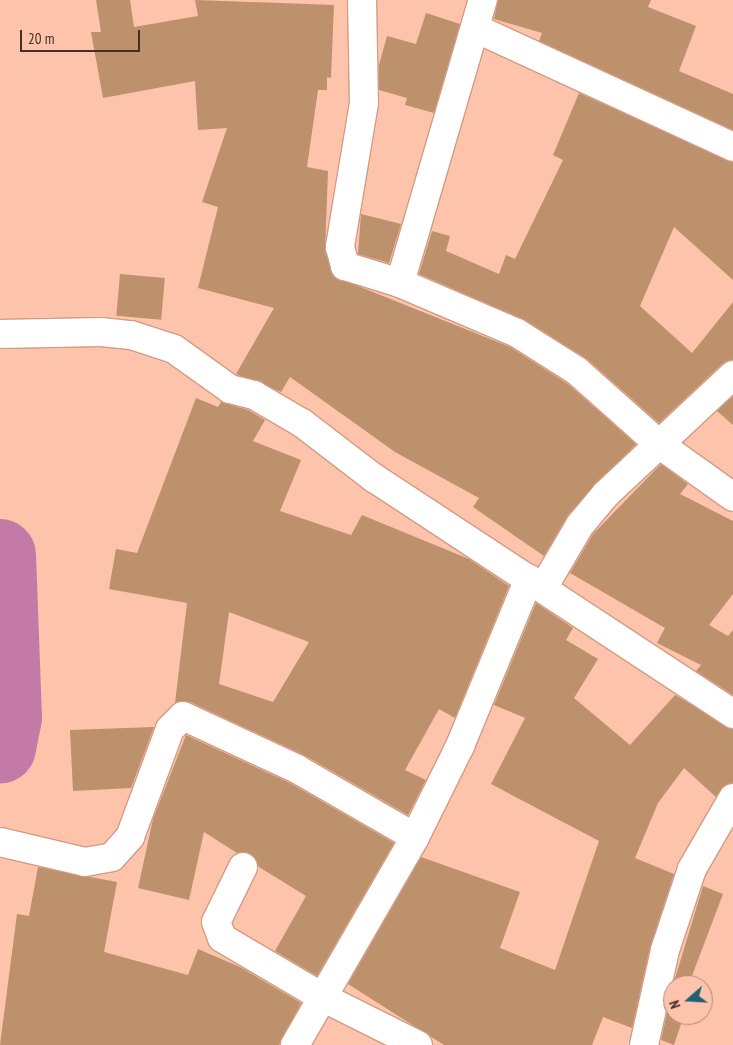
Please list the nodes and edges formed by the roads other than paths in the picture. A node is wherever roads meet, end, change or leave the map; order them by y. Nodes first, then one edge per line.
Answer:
1 (362, 0) edge
2 (484, 0) edge
3 (477, 29) junction
4 (733, 147) edge
5 (400, 284) junction
6 (0, 334) edge
7 (733, 375) edge
8 (659, 444) junction
9 (733, 497) edge
10 (536, 584) junction
11 (733, 714) edge
12 (733, 798) edge
13 (415, 837) junction
14 (1, 842) edge
15 (244, 867) dead end
16 (324, 998) junction
17 (295, 1045) edge
18 (418, 1045) edge
19 (644, 1045) edge

1 - 5 street
2 - 3 street
3 - 4 street
3 - 5 street
5 - 8 street
6 - 10 street
7 - 8 street
8 - 9 street
8 - 10 street
10 - 11 street
10 - 13 street
12 - 19 street
13 - 14 street
13 - 16 street
15 - 16 street
16 - 17 street
16 - 18 street

